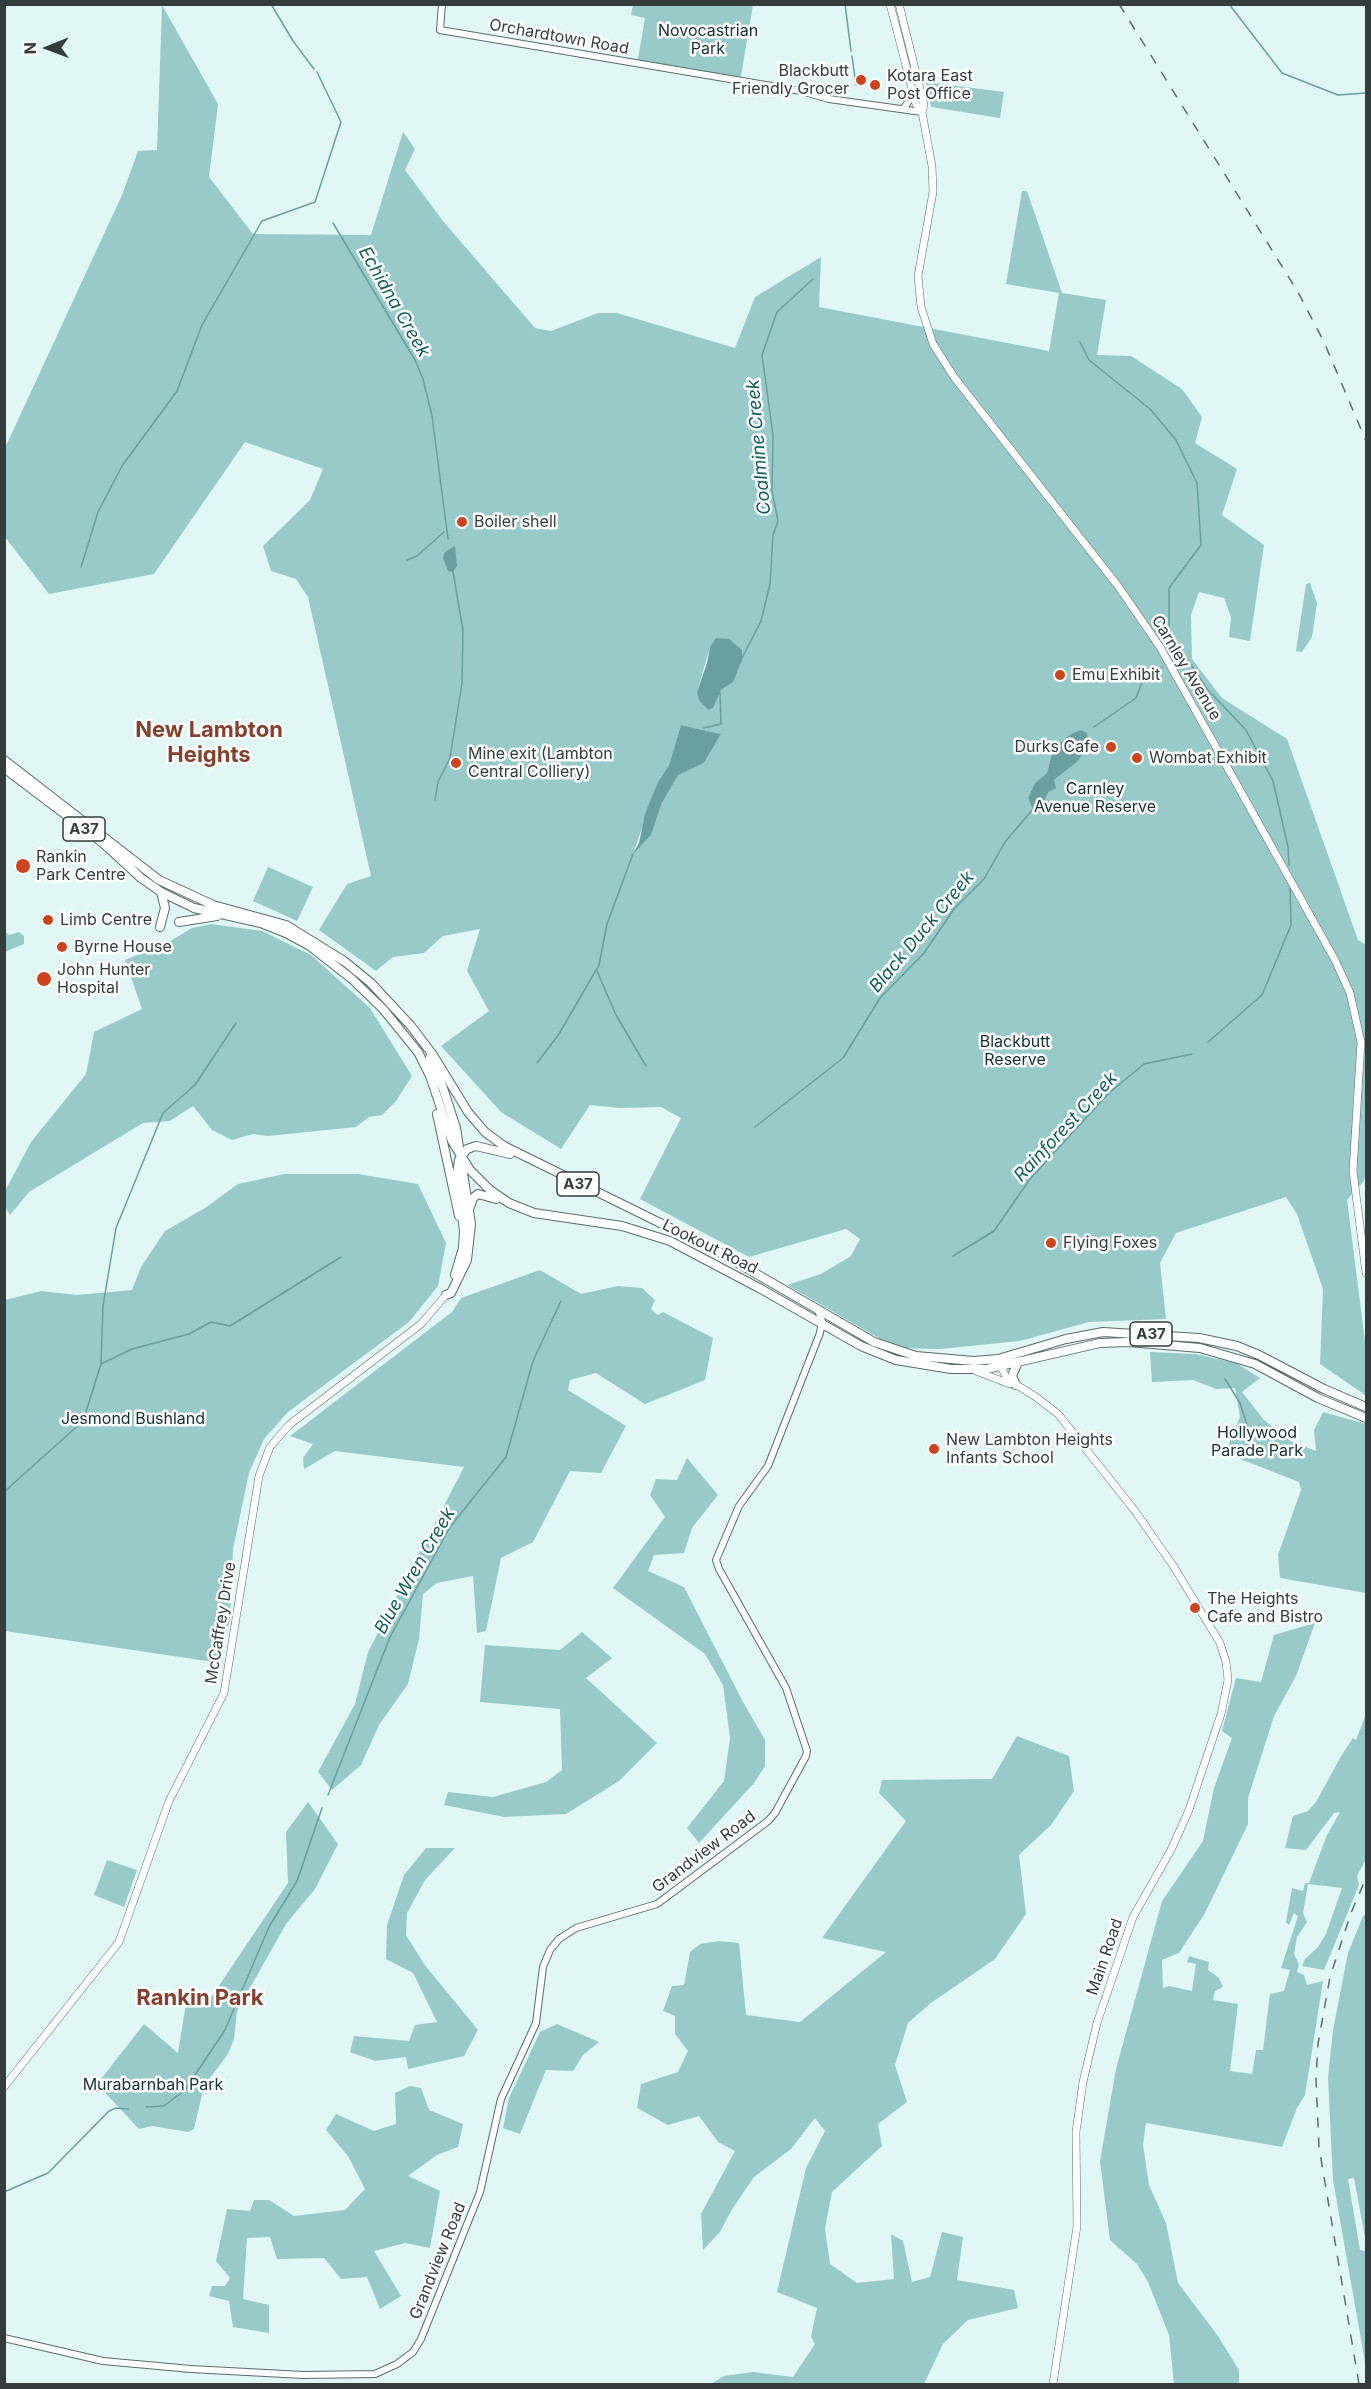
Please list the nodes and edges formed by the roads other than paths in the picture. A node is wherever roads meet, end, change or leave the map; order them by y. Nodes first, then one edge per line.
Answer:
1 (442, 4) edge
2 (890, 4) edge
3 (899, 4) edge
4 (914, 94) junction
5 (903, 109) junction
6 (922, 112) junction
7 (4, 760) edge
8 (4, 768) edge
9 (161, 892) junction
10 (220, 915) junction
11 (179, 922) dead end
12 (160, 927) dead end
13 (417, 1033) junction
14 (434, 1084) junction
15 (479, 1146) junction
16 (461, 1156) junction
17 (536, 1164) junction
18 (476, 1178) junction
19 (502, 1200) junction
20 (470, 1211) junction
21 (1366, 1273) edge
22 (446, 1295) junction
23 (818, 1310) junction
24 (822, 1325) junction
25 (999, 1363) junction
26 (1017, 1364) junction
27 (969, 1370) junction
28 (1016, 1385) junction
29 (1366, 1407) edge
30 (1366, 1418) edge
31 (4, 2087) edge
32 (4, 2337) edge
33 (1053, 2385) edge

1 - 5 street, Orchardtown Road
2 - 4 main road, Carnley Avenue
3 - 6 main road, Carnley Avenue
4 - 5 street
4 - 6 main road, Carnley Avenue
5 - 6 street, Orchardtown Road
6 - 21 main road, Carnley Avenue
7 - 13 highway, Lookout Road / A37
8 - 9 highway, Lookout Road / A37
9 - 10 highway, Lookout Road / A37
9 - 12 highway
10 - 11 highway
10 - 14 highway, Lookout Road / A37
13 - 16 highway
13 - 17 highway, Lookout Road / A37
14 - 16 highway, Lookout Road
14 - 22 highway
15 - 16 highway
15 - 17 highway
15 - 18 highway
16 - 18 highway, Lookout Road
16 - 20 highway
16 - 22 highway
17 - 23 highway, Lookout Road / A37
18 - 19 highway, Lookout Road
19 - 20 highway
19 - 24 highway, Lookout Road / A37
20 - 22 highway
22 - 31 main road, McCaffrey Drive
23 - 24 street
23 - 25 highway, Lookout Road / A37
24 - 27 highway, Lookout Road / A37
24 - 32 street, Grandview Road
25 - 26 highway, A37
25 - 27 highway, Lookout Road / A37
25 - 28 main road
25 - 29 highway, A37
26 - 28 highway
26 - 30 highway, A37
27 - 28 main road
28 - 33 main road, Main Road

